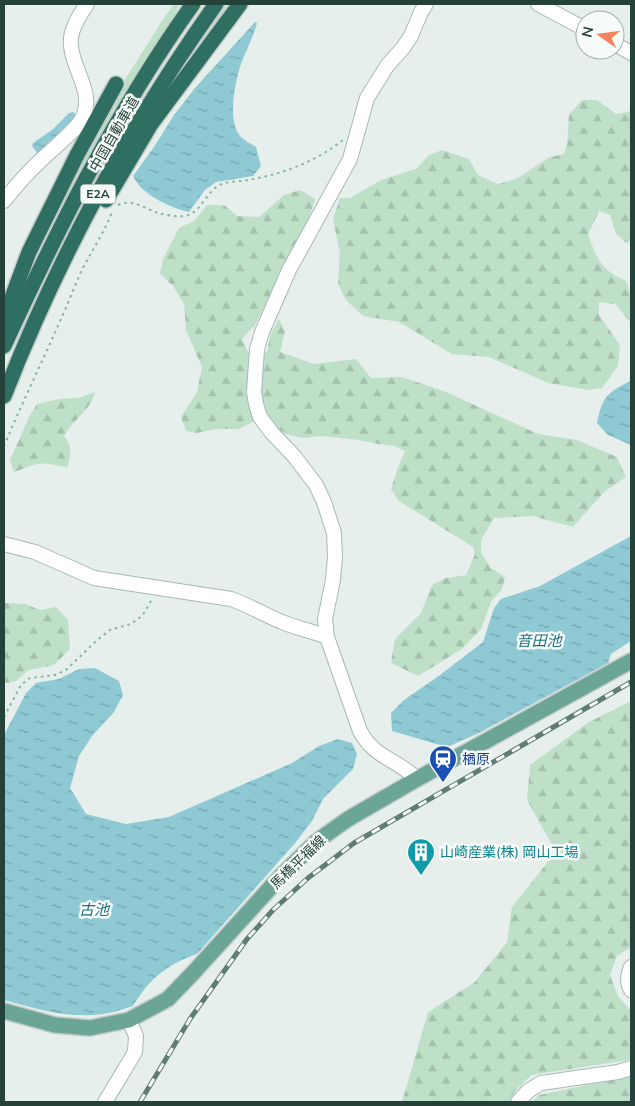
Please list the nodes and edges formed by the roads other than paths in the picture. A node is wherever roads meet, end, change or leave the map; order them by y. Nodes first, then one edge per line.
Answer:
1 (87, 4) edge
2 (193, 4) edge
3 (216, 4) edge
4 (240, 4) edge
5 (426, 4) edge
6 (538, 4) edge
7 (575, 24) edge
8 (116, 84) dead end
9 (4, 201) edge
10 (44, 299) junction
11 (4, 318) edge
12 (4, 346) edge
13 (4, 396) edge
14 (4, 544) edge
15 (327, 637) junction
16 (631, 661) edge
17 (417, 779) junction
18 (631, 967) edge
19 (631, 990) edge
20 (4, 1011) edge
21 (130, 1020) junction
22 (631, 1068) edge
23 (106, 1102) edge
24 (518, 1102) edge

1 - 9 street
2 - 12 highway, 中国自動車道 / E2A
3 - 10 highway, 中国自動車道 / E2A
4 - 10 highway
5 - 15 street
6 - 7 street
8 - 11 highway
10 - 13 highway, 中国自動車道 / E2A
14 - 15 street
15 - 17 street
16 - 17 main road, 馬橋平福線
17 - 21 main road, 馬橋平福線
18 - 19 street
20 - 21 main road, 馬橋平福線
21 - 23 street
22 - 24 street

